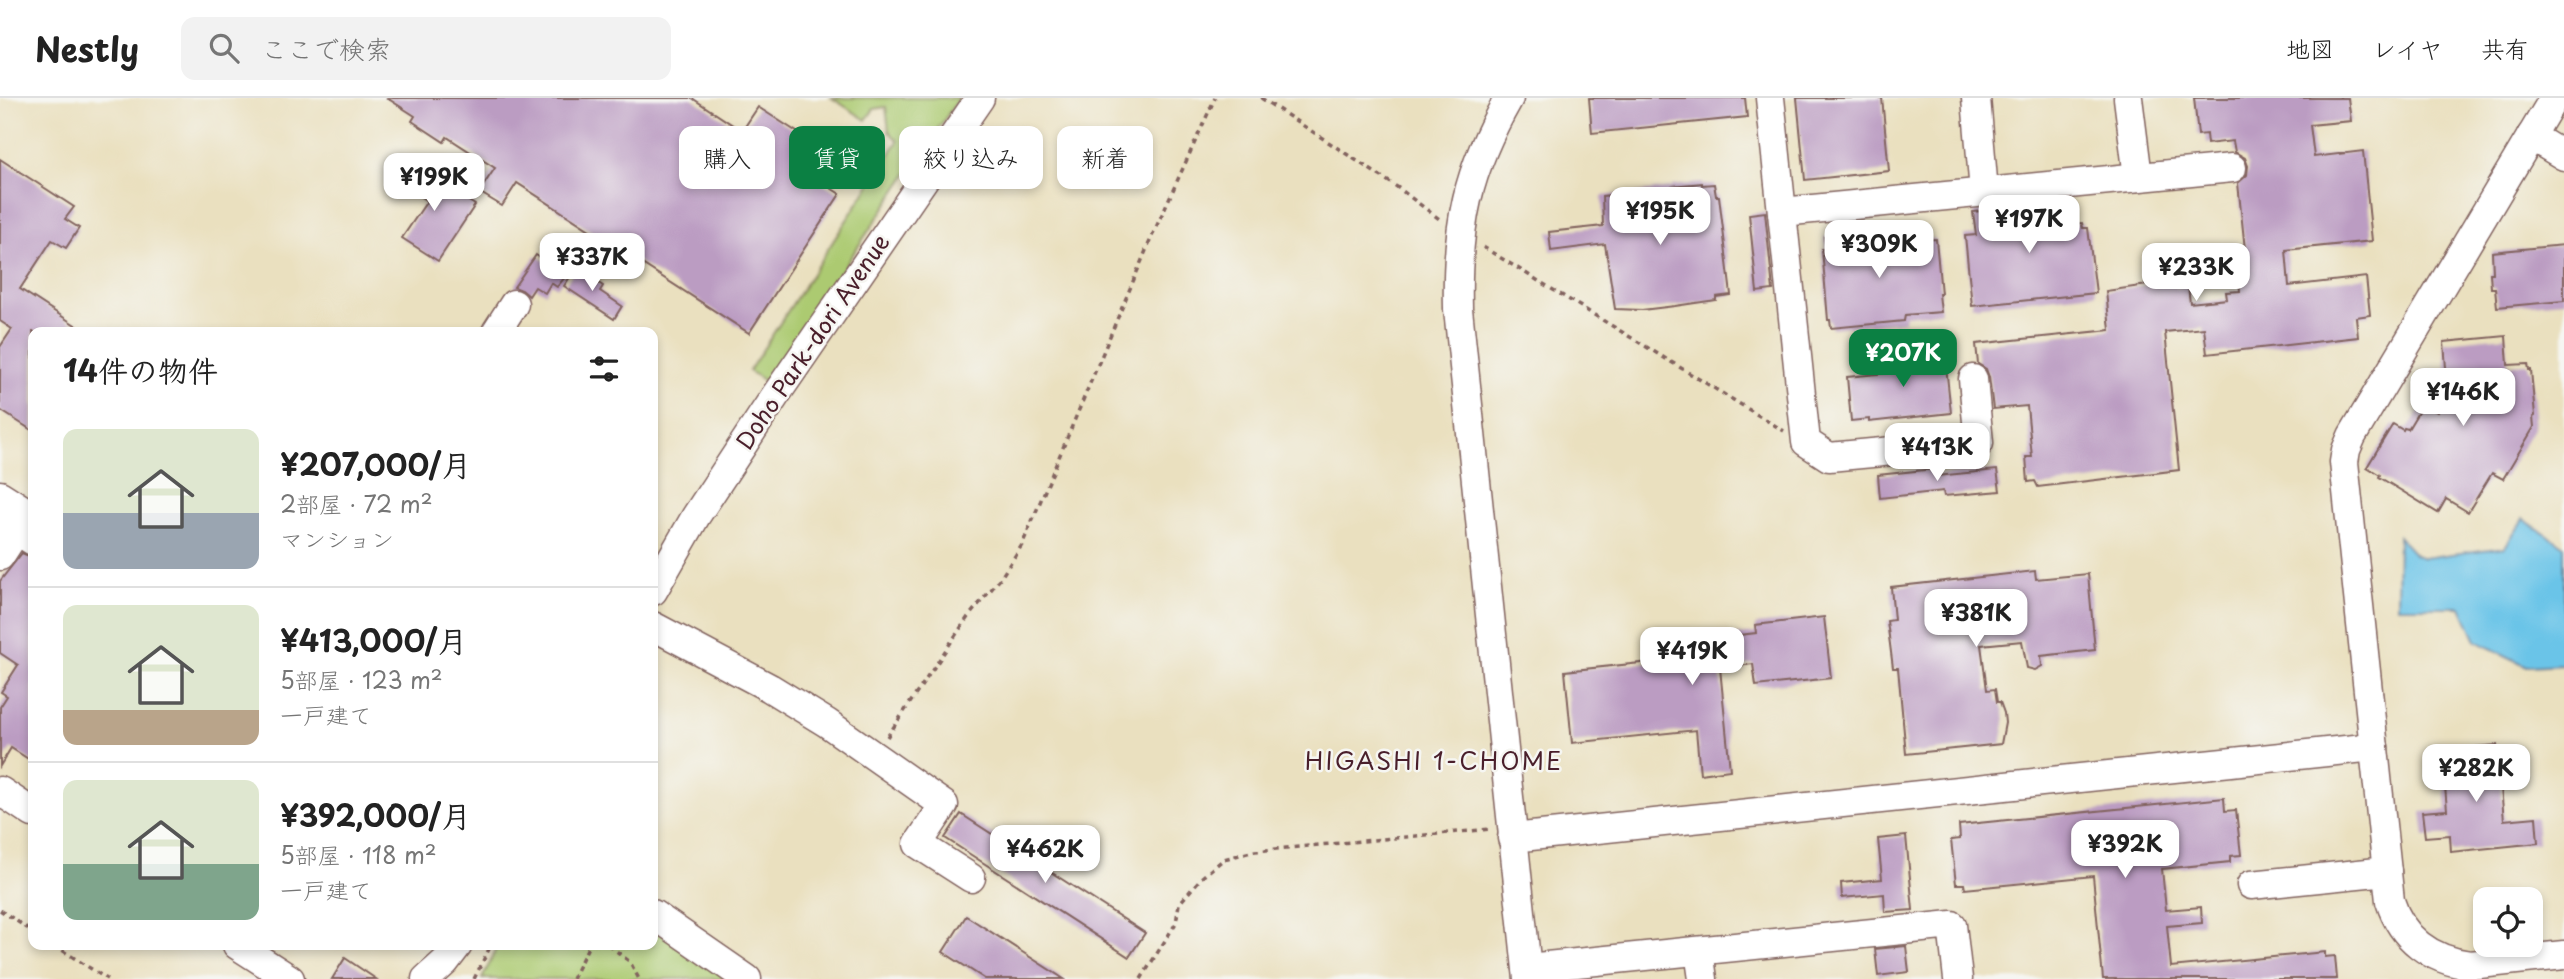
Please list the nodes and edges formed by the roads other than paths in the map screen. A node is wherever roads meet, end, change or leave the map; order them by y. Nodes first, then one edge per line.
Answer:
1 (980, 98) edge
2 (1509, 98) edge
3 (1770, 98) edge
4 (1976, 98) edge
5 (2128, 98) edge
6 (2554, 98) edge
7 (2532, 136) junction
8 (2564, 156) edge
9 (2232, 168) dead end
10 (2138, 177) junction
11 (1984, 192) junction
12 (1782, 212) junction
13 (514, 304) dead end
14 (499, 327) edge
15 (1973, 379) dead end
16 (0, 495) edge
17 (21, 527) edge
18 (0, 556) edge
19 (658, 582) edge
20 (658, 629) edge
21 (2374, 747) junction
22 (0, 791) edge
23 (28, 810) edge
24 (1511, 832) junction
25 (2387, 871) junction
26 (971, 878) dead end
27 (2251, 885) dead end
28 (658, 917) edge
29 (245, 950) edge
30 (454, 950) edge
31 (1699, 951) junction
32 (2564, 955) edge
33 (2471, 972) edge
34 (1527, 974) edge
35 (289, 979) edge
36 (426, 979) edge
37 (747, 979) edge
38 (1703, 979) edge
39 (1958, 979) edge

1 - 19 street, Doho Park-dori Avenue
2 - 24 street
3 - 12 street
4 - 11 street
5 - 10 street
6 - 7 street
7 - 8 street
7 - 21 street
9 - 10 street
10 - 11 street
11 - 12 street
12 - 15 street
13 - 14 street
16 - 17 street
17 - 18 street
20 - 26 street
21 - 24 street
21 - 25 street
22 - 23 street
24 - 34 street
25 - 27 street
25 - 33 street
28 - 37 street
29 - 35 street
30 - 36 street
31 - 34 street
31 - 38 street
31 - 39 street
32 - 33 street

